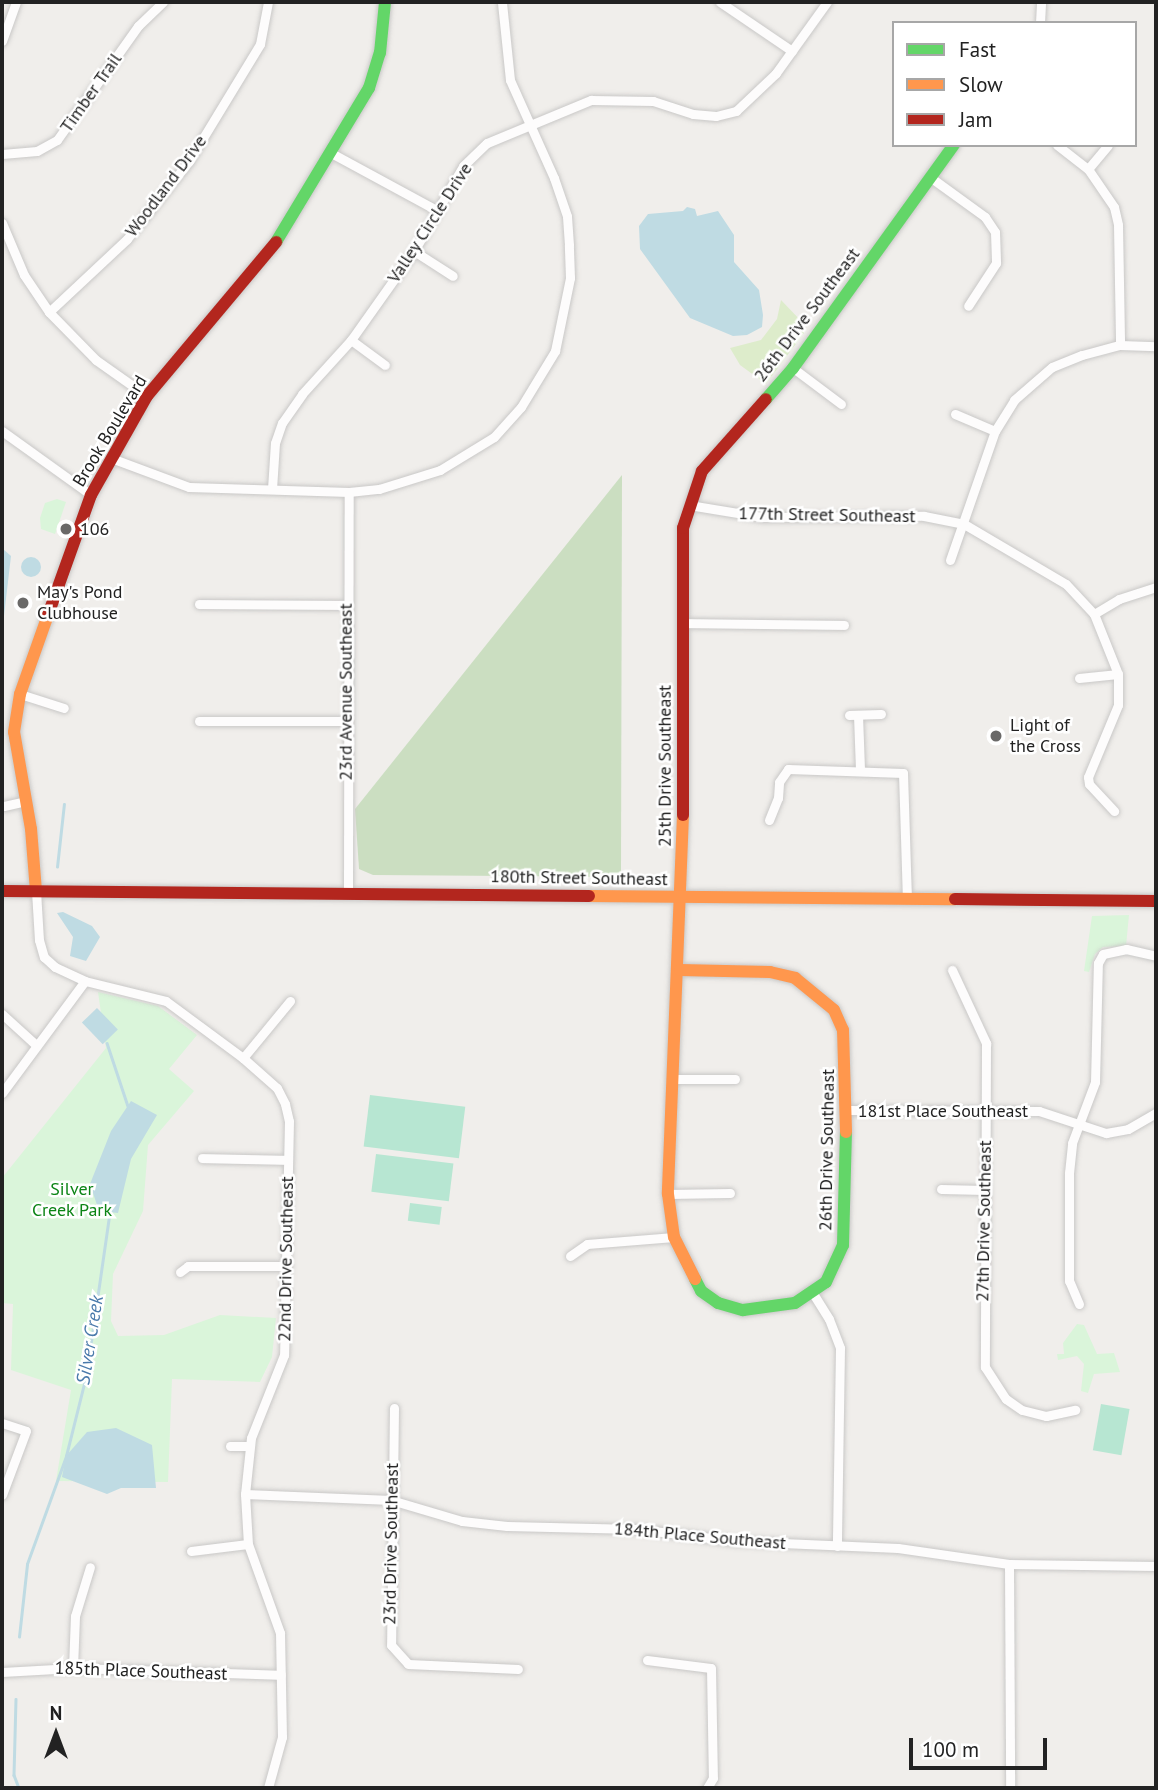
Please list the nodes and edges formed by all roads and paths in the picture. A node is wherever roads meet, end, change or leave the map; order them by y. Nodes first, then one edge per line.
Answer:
1 (2, 2) edge
2 (163, 2) edge
3 (268, 2) edge
4 (385, 2) edge
5 (502, 2) edge
6 (720, 2) edge
7 (827, 2) edge
8 (1041, 2) edge
9 (15, 4) edge
10 (1040, 21) edge
11 (2, 41) edge
12 (792, 51) junction
13 (528, 123) junction
14 (952, 147) edge
15 (1059, 147) edge
16 (1106, 147) edge
17 (2, 154) edge
18 (333, 154) junction
19 (1088, 170) junction
20 (930, 177) junction
21 (436, 210) junction
22 (2, 222) edge
23 (414, 251) junction
24 (453, 276) dead end
25 (968, 306) dead end
26 (49, 312) junction
27 (351, 340) junction
28 (1120, 345) junction
29 (1156, 346) edge
30 (386, 365) dead end
31 (793, 368) junction
32 (147, 396) junction
33 (841, 404) dead end
34 (955, 414) dead end
35 (2, 431) edge
36 (995, 431) junction
37 (111, 458) junction
38 (272, 489) junction
39 (349, 492) junction
40 (91, 495) junction
41 (689, 505) junction
42 (964, 524) junction
43 (950, 560) dead end
44 (1156, 587) edge
45 (199, 604) dead end
46 (346, 605) junction
47 (1094, 614) junction
48 (681, 623) junction
49 (844, 625) dead end
50 (1118, 674) junction
51 (1079, 678) dead end
52 (20, 694) junction
53 (64, 708) dead end
54 (881, 713) dead end
55 (199, 721) dead end
56 (345, 721) junction
57 (860, 770) junction
58 (25, 801) junction
59 (4, 806) dead end
60 (1114, 811) dead end
61 (768, 820) dead end
62 (2, 891) edge
63 (37, 891) junction
64 (348, 891) junction
65 (683, 897) junction
66 (907, 899) junction
67 (1156, 901) edge
68 (1156, 956) edge
69 (680, 970) junction
70 (952, 970) dead end
71 (85, 981) junction
72 (290, 1001) dead end
73 (2, 1014) edge
74 (37, 1046) junction
75 (243, 1058) junction
76 (672, 1079) junction
77 (735, 1079) dead end
78 (2, 1093) edge
79 (847, 1110) junction
80 (986, 1111) junction
81 (1156, 1113) edge
82 (1078, 1127) junction
83 (202, 1158) dead end
84 (288, 1160) junction
85 (941, 1189) dead end
86 (985, 1190) junction
87 (730, 1193) dead end
88 (668, 1194) junction
89 (674, 1237) junction
90 (570, 1256) dead end
91 (287, 1266) junction
92 (180, 1272) dead end
93 (814, 1294) junction
94 (1079, 1304) dead end
95 (394, 1408) dead end
96 (1075, 1410) dead end
97 (2, 1423) edge
98 (230, 1446) dead end
99 (249, 1446) junction
100 (245, 1494) junction
101 (2, 1495) edge
102 (391, 1500) junction
103 (248, 1544) junction
104 (837, 1546) junction
105 (191, 1551) dead end
106 (1009, 1564) junction
107 (1156, 1566) edge
108 (90, 1567) dead end
109 (648, 1660) dead end
110 (73, 1668) junction
111 (518, 1669) dead end
112 (2, 1672) edge
113 (281, 1675) junction
114 (268, 1788) edge
115 (707, 1788) edge
116 (1010, 1788) edge

1 - 9 street
2 - 17 street, Timber Trail
3 - 26 street, Woodland Drive
4 - 18 street, Brook Boulevard
5 - 13 street
6 - 12 street
7 - 12 street
8 - 10 street
9 - 11 street
12 - 13 street, Valley Circle Drive
13 - 21 street, Valley Circle Drive
13 - 39 street
14 - 20 street, 26th Drive Southeast
15 - 19 street
16 - 19 street
18 - 21 street
18 - 32 street, Brook Boulevard
19 - 28 street
20 - 25 street
20 - 31 street, 26th Drive Southeast
21 - 23 street, Valley Circle Drive
22 - 26 street
23 - 24 street
23 - 27 street, Valley Circle Drive
26 - 32 street
27 - 30 street
27 - 38 street, Valley Circle Drive
28 - 29 street
28 - 36 street
31 - 33 street
31 - 41 street, 26th Drive Southeast
32 - 37 street, Brook Boulevard
34 - 36 street
35 - 40 street
36 - 42 street
37 - 38 street
37 - 40 street, Brook Boulevard
38 - 39 street
39 - 46 street, 23rd Avenue Southeast
40 - 52 street, Brook Boulevard
41 - 42 street, 177th Street Southeast
41 - 48 street, 25th Drive Southeast
42 - 43 street
42 - 47 street, 177th Street Southeast
44 - 47 street
45 - 46 street
46 - 56 street, 23rd Avenue Southeast
47 - 50 street
48 - 49 street
48 - 65 street, 25th Drive Southeast
50 - 51 street
50 - 60 street
52 - 53 street
52 - 58 street, Brook Boulevard
54 - 57 street
55 - 56 street
56 - 64 street, 23rd Avenue Southeast
57 - 61 street
57 - 66 street
58 - 59 street
58 - 63 street, Brook Boulevard
62 - 63 street, 180th Street Southeast
63 - 64 street, 180th Street Southeast
63 - 71 street, 22nd Drive Southeast
64 - 65 street, 180th Street Southeast
65 - 66 street, 180th Street Southeast
65 - 69 street, 25th Drive Southeast
66 - 67 street, 180th Street Southeast
68 - 82 street
69 - 76 street, 25th Drive Southeast
69 - 79 street, 26th Drive Southeast
70 - 80 street, 27th Drive Southeast
71 - 74 street
71 - 75 street, 22nd Drive Southeast
72 - 75 street
73 - 74 street
74 - 78 street
75 - 84 street, 22nd Drive Southeast
76 - 77 street
76 - 88 street, 25th Drive Southeast
79 - 80 street, 181st Place Southeast
79 - 93 street, 26th Drive Southeast
80 - 82 street, 181st Place Southeast
80 - 86 street, 27th Drive Southeast
81 - 82 street, 181st Place Southeast
82 - 94 street
83 - 84 street
84 - 91 street, 22nd Drive Southeast
85 - 86 street
86 - 96 street, 27th Drive Southeast
87 - 88 street
88 - 89 street, 25th Drive Southeast
89 - 90 street
89 - 93 street, 25th Drive Southeast
91 - 92 street
91 - 99 street, 22nd Drive Southeast
93 - 104 street
95 - 102 street, 23rd Drive Southeast
97 - 101 street
98 - 99 street
99 - 100 street, 22nd Drive Southeast
100 - 102 street, 184th Place Southeast
100 - 103 street, 22nd Drive Southeast
102 - 104 street, 184th Place Southeast
102 - 111 street, 23rd Drive Southeast
103 - 105 street
103 - 113 street, 22nd Drive Southeast
104 - 106 street, 184th Place Southeast
106 - 107 street, 184th Place Southeast
106 - 116 street
108 - 110 street
109 - 115 street
110 - 112 street, 185th Place Southeast
110 - 113 street, 185th Place Southeast
113 - 114 street, 22nd Drive Southeast

